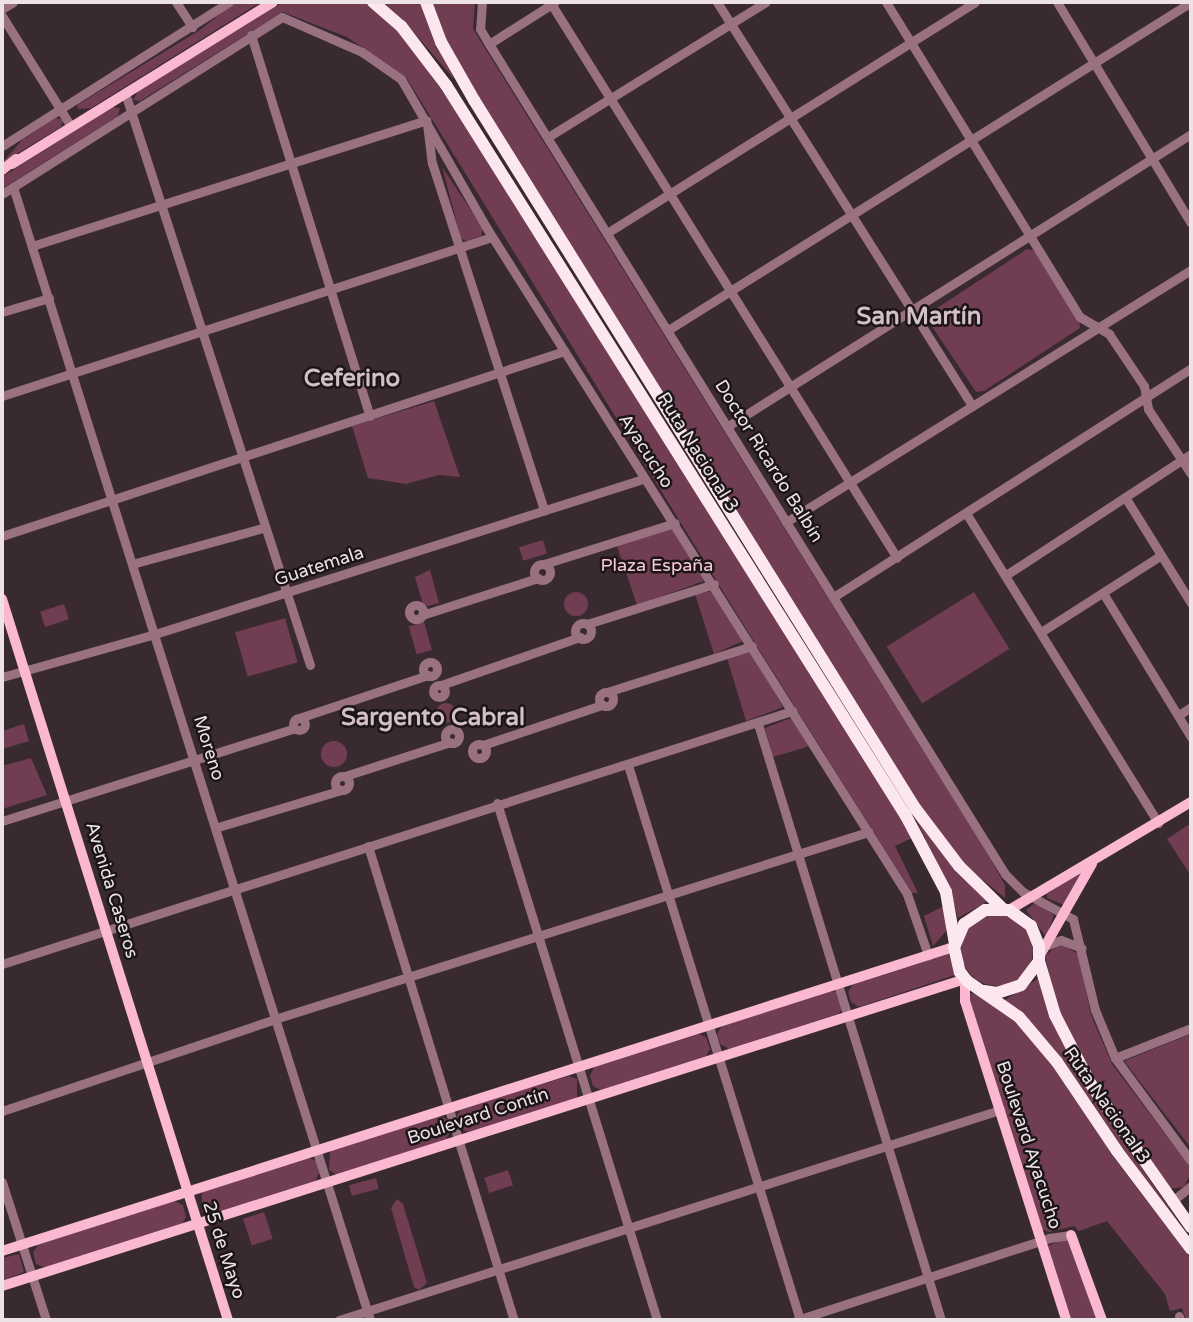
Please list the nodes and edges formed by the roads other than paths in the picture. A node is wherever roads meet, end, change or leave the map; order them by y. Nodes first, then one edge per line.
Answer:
1 (13, 2) edge
2 (176, 2) edge
3 (229, 2) edge
4 (272, 2) edge
5 (373, 2) edge
6 (426, 2) edge
7 (482, 2) edge
8 (552, 2) edge
9 (717, 2) edge
10 (766, 2) edge
11 (886, 2) edge
12 (975, 2) edge
13 (1057, 2) edge
14 (1191, 2) edge
15 (2, 9) edge
16 (2, 16) edge
17 (731, 24) junction
18 (192, 26) junction
19 (251, 35) junction
20 (911, 42) junction
21 (488, 44) junction
22 (1096, 62) junction
23 (162, 71) junction
24 (126, 96) junction
25 (611, 100) junction
26 (60, 109) junction
27 (131, 112) junction
28 (790, 118) junction
29 (426, 120) junction
30 (70, 125) junction
31 (1191, 134) edge
32 (548, 137) junction
33 (973, 138) junction
34 (2, 146) edge
35 (1155, 157) junction
36 (290, 165) junction
37 (7, 167) edge
38 (13, 187) junction
39 (670, 193) junction
40 (2, 194) edge
41 (159, 205) junction
42 (851, 215) junction
43 (1191, 223) edge
44 (607, 233) junction
45 (1031, 236) junction
46 (492, 237) junction
47 (32, 246) junction
48 (460, 249) junction
49 (1191, 270) edge
50 (330, 290) junction
51 (731, 291) junction
52 (49, 298) junction
53 (912, 312) junction
54 (2, 313) edge
55 (1097, 328) junction
56 (668, 330) junction
57 (199, 332) junction
58 (564, 351) junction
59 (1191, 368) edge
60 (72, 374) junction
61 (499, 374) junction
62 (791, 387) junction
63 (2, 396) edge
64 (1146, 398) junction
65 (972, 406) junction
66 (370, 416) junction
67 (728, 426) junction
68 (1191, 454) edge
69 (239, 457) junction
70 (1182, 460) junction
71 (1191, 474) edge
72 (643, 479) junction
73 (850, 482) junction
74 (1125, 497) junction
75 (113, 499) junction
76 (544, 510) junction
77 (966, 513) junction
78 (786, 522) junction
79 (675, 523) junction
80 (262, 527) junction
81 (2, 536) edge
82 (1160, 556) junction
83 (897, 558) junction
84 (132, 564) junction
85 (1006, 575) junction
86 (714, 584) junction
87 (284, 593) junction
88 (1103, 593) junction
89 (835, 596) junction
90 (2, 599) edge
91 (1191, 603) edge
92 (422, 615) dead end
93 (1041, 632) junction
94 (155, 634) junction
95 (752, 646) junction
96 (310, 665) dead end
97 (24, 670) junction
98 (428, 675) dead end
99 (2, 677) edge
100 (441, 685) dead end
101 (1191, 707) edge
102 (792, 711) junction
103 (1179, 715) junction
104 (758, 724) junction
105 (1191, 737) edge
106 (450, 742) dead end
107 (483, 745) dead end
108 (196, 759) junction
109 (628, 765) junction
110 (66, 800) junction
111 (1191, 802) edge
112 (497, 803) junction
113 (2, 821) edge
114 (1158, 823) junction
115 (218, 827) junction
116 (868, 832) junction
117 (368, 846) junction
118 (799, 853) junction
119 (1092, 864) junction
120 (237, 891) junction
121 (669, 895) junction
122 (1035, 897) junction
123 (1006, 909) junction
124 (1064, 912) junction
125 (106, 931) junction
126 (537, 936) junction
127 (955, 945) junction
128 (1082, 948) junction
129 (1041, 954) junction
130 (928, 955) junction
131 (2, 964) edge
132 (408, 978) junction
133 (965, 979) junction
134 (840, 982) junction
135 (984, 991) junction
136 (850, 1015) junction
137 (278, 1018) junction
138 (709, 1024) junction
139 (1191, 1028) edge
140 (718, 1057) junction
141 (1115, 1058) junction
142 (146, 1061) junction
143 (580, 1067) junction
144 (590, 1099) junction
145 (448, 1107) junction
146 (1000, 1110) junction
147 (2, 1111) edge
148 (459, 1140) junction
149 (887, 1147) junction
150 (318, 1149) junction
151 (1191, 1161) edge
152 (2, 1182) edge
153 (327, 1182) junction
154 (1191, 1186) edge
155 (759, 1187) junction
156 (187, 1191) junction
157 (1171, 1202) junction
158 (198, 1225) junction
159 (1191, 1227) edge
160 (629, 1228) junction
161 (1071, 1235) joint
162 (1041, 1240) junction
163 (24, 1244) junction
164 (1191, 1249) edge
165 (2, 1251) edge
166 (499, 1270) junction
167 (33, 1276) junction
168 (928, 1278) junction
169 (2, 1286) edge
170 (369, 1316) edge
171 (46, 1320) edge
172 (228, 1320) edge
173 (339, 1320) edge
174 (514, 1320) edge
175 (657, 1320) edge
176 (799, 1320) edge
177 (941, 1320) edge
178 (1066, 1320) edge
179 (1102, 1320) edge

1 - 15 street
2 - 18 street
3 - 18 street
4 - 23 main road
5 - 127 highway, Ruta Nacional 3
6 - 123 highway, Ruta Nacional 3
7 - 21 street, Doctor Ricardo Balbín
8 - 21 street
8 - 25 street
9 - 17 street
10 - 17 street
11 - 20 street
12 - 20 street
13 - 22 street
14 - 22 street
16 - 26 street
17 - 25 street
17 - 28 street
18 - 26 street
19 - 27 street
19 - 29 street, Ayacucho
19 - 36 street
20 - 28 street
20 - 33 street
21 - 32 street, Doctor Ricardo Balbín
22 - 33 street
22 - 35 street
23 - 24 main road
23 - 30 main road
24 - 27 street
24 - 37 main road
25 - 32 street
25 - 39 street
26 - 30 street
26 - 34 street
27 - 38 street
27 - 41 street
28 - 39 street
28 - 42 street
29 - 36 street
29 - 46 street, Ayacucho
29 - 48 street
30 - 37 main road
31 - 35 street
32 - 44 street, Doctor Ricardo Balbín
33 - 42 street
33 - 45 street
35 - 43 street
35 - 45 street
36 - 41 street
36 - 50 street
38 - 40 street
38 - 47 street, Moreno
39 - 44 street
39 - 51 street
41 - 47 street
41 - 57 street
42 - 51 street
42 - 53 street
44 - 56 street, Doctor Ricardo Balbín
45 - 53 street
45 - 55 street
46 - 48 street
46 - 58 street, Ayacucho
47 - 52 street, Moreno
48 - 50 street
48 - 61 street
49 - 55 street
50 - 57 street
50 - 66 street
51 - 56 street
51 - 62 street
52 - 54 street
52 - 60 street, Moreno
53 - 62 street
53 - 65 street
55 - 64 street
55 - 65 street
56 - 67 street, Doctor Ricardo Balbín
57 - 60 street
57 - 69 street
58 - 61 street
58 - 72 street, Ayacucho
59 - 64 street
60 - 63 street
60 - 75 street, Moreno
61 - 66 street
61 - 76 street
62 - 67 street
62 - 73 street
64 - 70 street
64 - 77 street
65 - 73 street
66 - 69 street
67 - 78 street, Doctor Ricardo Balbín
68 - 70 street
69 - 75 street
69 - 80 street
70 - 71 street
70 - 74 street
72 - 76 street, Guatemala
72 - 79 street, Ayacucho
73 - 78 street
73 - 83 street
74 - 82 street
74 - 85 street
75 - 81 street
75 - 84 street, Moreno
76 - 87 street, Guatemala
77 - 83 street
77 - 85 street
78 - 89 street, Doctor Ricardo Balbín
79 - 86 street, Ayacucho
79 - 92 street
80 - 84 street
80 - 87 street
82 - 88 street
82 - 91 street
83 - 89 street
84 - 94 street, Moreno
85 - 93 street
86 - 95 street, Ayacucho
86 - 100 street
87 - 94 street, Guatemala
87 - 96 street
88 - 93 street
88 - 103 street
89 - 122 street, Doctor Ricardo Balbín
90 - 97 main road, Avenida Caseros
93 - 114 street
94 - 97 street, Guatemala
94 - 108 street, Moreno
95 - 102 street, Ayacucho
95 - 107 street
97 - 99 street, Guatemala
97 - 110 main road, Avenida Caseros
98 - 108 street
101 - 103 street
102 - 104 street
102 - 116 street, Ayacucho
103 - 105 street
104 - 109 street
104 - 118 street
106 - 115 street
108 - 110 street
108 - 115 street, Moreno
109 - 112 street
109 - 121 street
110 - 113 street
110 - 125 main road, Avenida Caseros
111 - 114 main road
112 - 117 street
112 - 126 street
114 - 119 main road
115 - 120 street, Moreno
116 - 118 street
116 - 130 street, Ayacucho
117 - 120 street
117 - 132 street
118 - 121 street
118 - 134 street
119 - 122 main road
119 - 124 main road
120 - 125 street
120 - 137 street, Moreno
121 - 126 street
121 - 138 street
122 - 123 main road
122 - 124 street, Doctor Ricardo Balbín
123 - 127 highway
123 - 129 highway, Ruta Nacional 3
124 - 128 street
124 - 129 main road
125 - 131 street
125 - 142 main road, Avenida Caseros
126 - 132 street
126 - 143 street
127 - 130 main road, Boulevard Contín
127 - 133 highway
128 - 129 street
128 - 141 street
129 - 135 highway
129 - 157 highway, Ruta Nacional 3
130 - 134 main road, Boulevard Contín
132 - 137 street
132 - 145 street
133 - 135 highway, Ruta Nacional 3
133 - 136 main road, Boulevard Contín
133 - 146 main road, Boulevard Ayacucho
134 - 136 street
134 - 138 main road, Boulevard Contín
135 - 164 highway, Ruta Nacional 3
136 - 140 main road, Boulevard Contín
136 - 149 street
137 - 142 street
137 - 150 street, Moreno
138 - 140 street
138 - 143 main road, Boulevard Contín
139 - 141 street
140 - 144 main road, Boulevard Contín
140 - 155 street
141 - 151 street
142 - 147 street
142 - 156 main road, Avenida Caseros
143 - 144 street
143 - 145 main road, Boulevard Contín
144 - 148 main road, Boulevard Contín
144 - 160 street
145 - 148 street
145 - 150 main road, Boulevard Contín
146 - 149 street
146 - 162 main road, Boulevard Ayacucho
148 - 153 main road, Boulevard Contín
148 - 166 street
149 - 155 street
149 - 168 street
150 - 153 street, Moreno
150 - 156 main road, Boulevard Contín
152 - 163 street
153 - 158 main road, Boulevard Contín
153 - 170 street, Moreno
154 - 157 street
155 - 160 street
155 - 176 street
156 - 158 main road, 25 de Mayo
156 - 163 main road, Boulevard Contín
157 - 159 highway, Ruta Nacional 3
158 - 167 main road, Boulevard Contín
158 - 172 main road, 25 de Mayo
160 - 166 street
160 - 175 street
161 - 162 street
161 - 179 main road, Boulevard Ayacucho
162 - 168 street
162 - 178 main road, Boulevard Ayacucho
163 - 165 main road, Boulevard Contín
163 - 167 street
166 - 170 street
166 - 174 street
167 - 169 main road, Boulevard Contín
167 - 171 street
168 - 176 street
168 - 177 street
170 - 173 street

